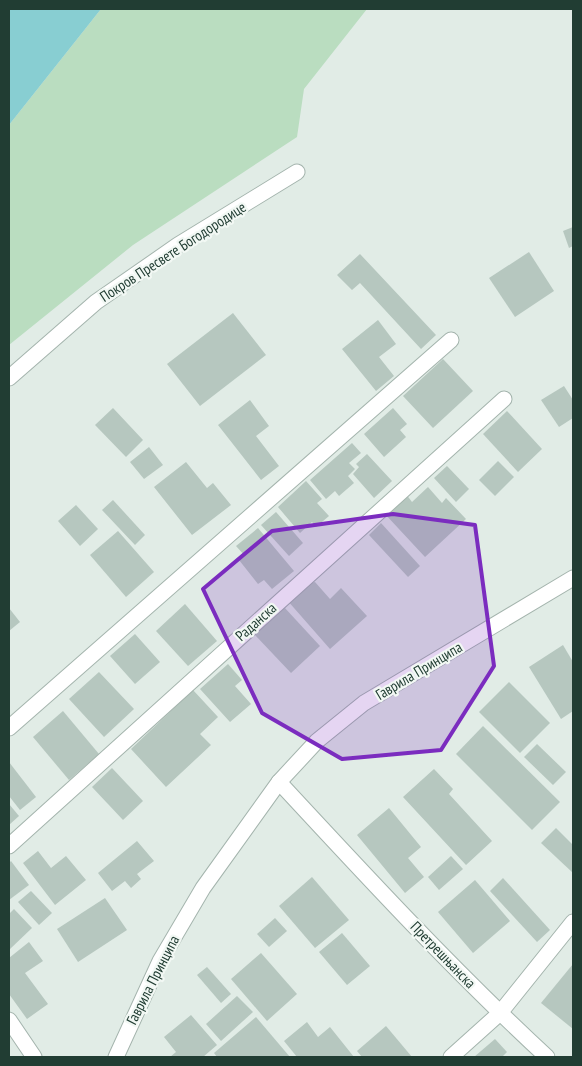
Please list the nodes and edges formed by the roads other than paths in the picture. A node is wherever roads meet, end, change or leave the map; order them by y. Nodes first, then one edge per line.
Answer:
1 (297, 172) dead end
2 (451, 340) dead end
3 (9, 378) edge
4 (504, 399) dead end
5 (573, 578) edge
6 (9, 728) edge
7 (279, 782) junction
8 (9, 846) edge
9 (573, 922) edge
10 (500, 1014) junction
11 (9, 1020) edge
12 (34, 1057) edge
13 (116, 1057) edge
14 (451, 1057) edge
15 (547, 1057) edge

1 - 3 street, Покров Пресвете Богодородице
2 - 6 street
4 - 8 street, Раданска
5 - 7 street, Гаврила Принципа
7 - 10 street, Претрешњанска
7 - 13 street, Гаврила Принципа
9 - 10 street
10 - 14 street
10 - 15 street, Претрешњанска
11 - 12 street

